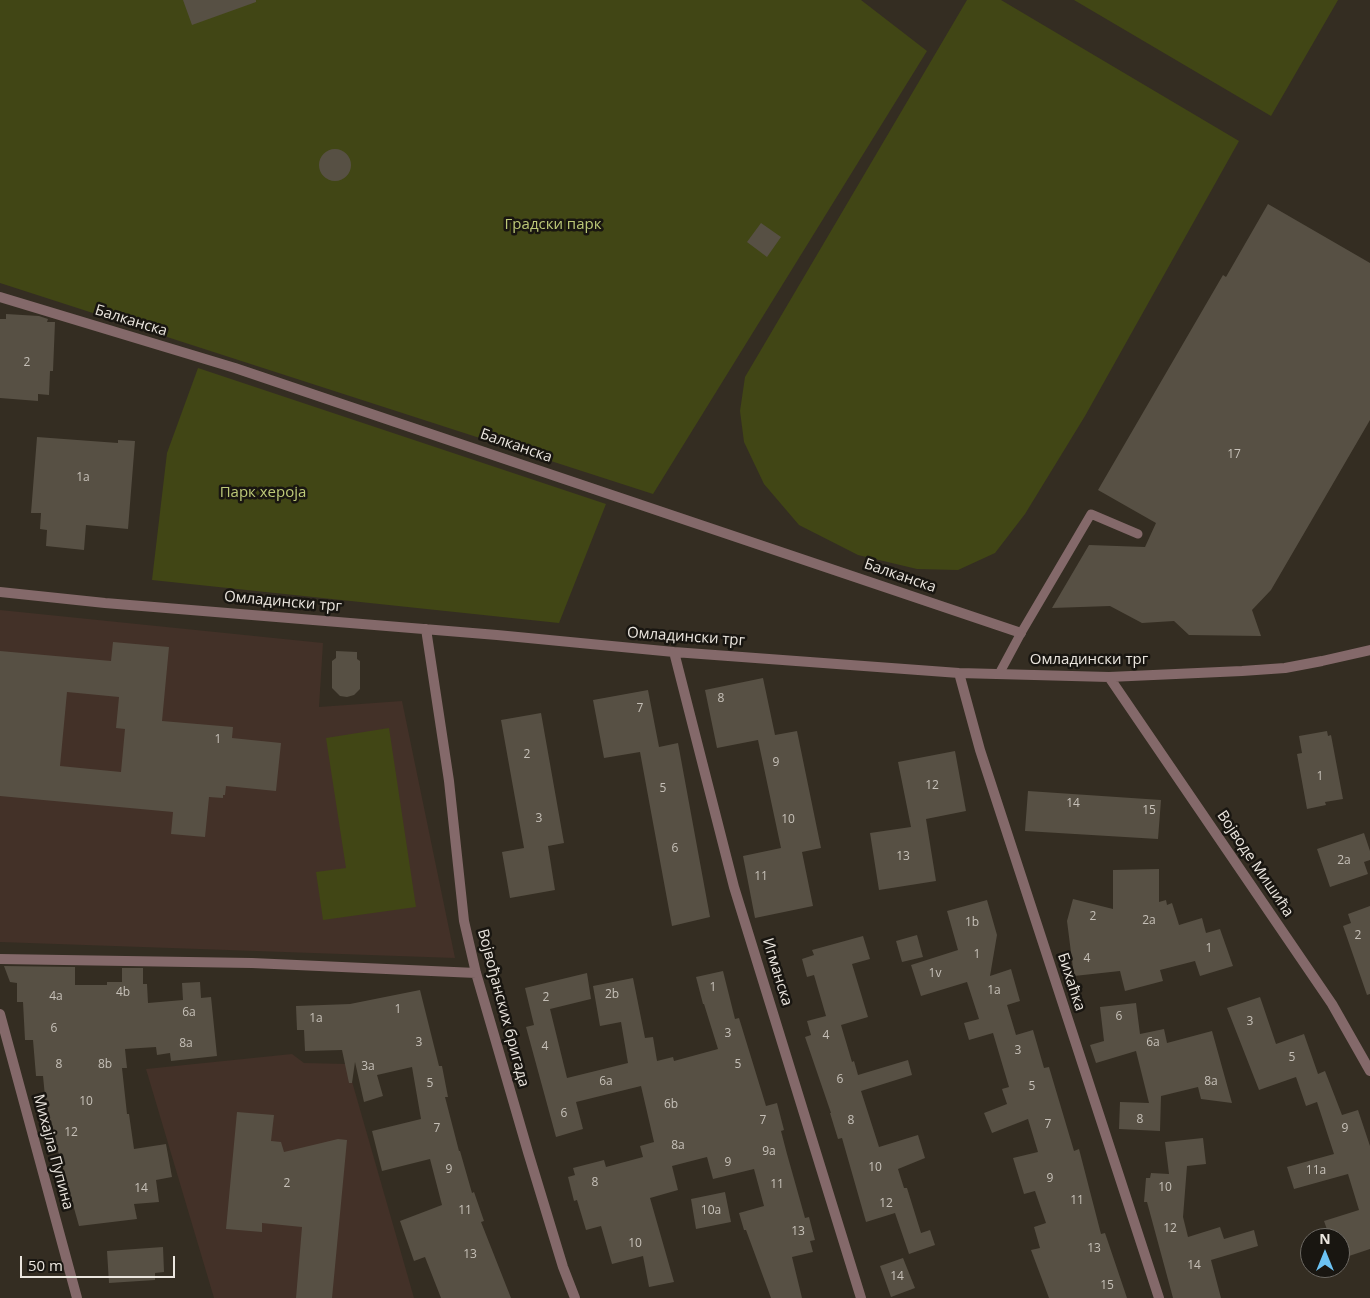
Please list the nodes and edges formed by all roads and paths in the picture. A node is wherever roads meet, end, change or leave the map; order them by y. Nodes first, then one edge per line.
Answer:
1 (0, 297) edge
2 (1138, 534) dead end
3 (0, 592) edge
4 (426, 629) junction
5 (1021, 633) junction
6 (1370, 650) edge
7 (674, 652) junction
8 (959, 673) junction
9 (999, 674) junction
10 (1110, 677) junction
11 (0, 959) edge
12 (476, 973) junction
13 (0, 1014) edge
14 (1370, 1071) edge
15 (77, 1298) edge
16 (575, 1298) edge
17 (861, 1298) edge
18 (1159, 1298) edge

1 - 5 street, Балканска
2 - 5 lane
3 - 4 street, Омладински трг
4 - 7 street, Омладински трг
4 - 12 street, Војвођанских бригада
5 - 9 lane
6 - 10 street, Омладински трг
7 - 8 street, Омладински трг
7 - 17 street, Игманска
8 - 9 street, Омладински трг
8 - 18 street, Бихаћка
9 - 10 street, Омладински трг
10 - 14 street, Војводе Мишића
11 - 12 street
12 - 16 street, Војвођанских бригада
13 - 15 street, Михајла Пупина

